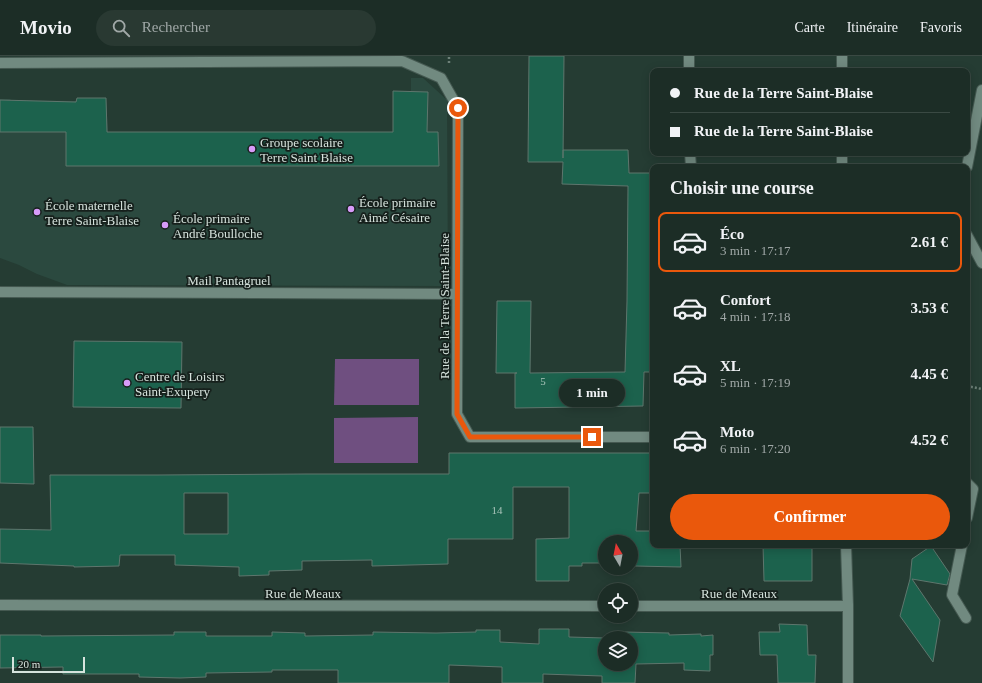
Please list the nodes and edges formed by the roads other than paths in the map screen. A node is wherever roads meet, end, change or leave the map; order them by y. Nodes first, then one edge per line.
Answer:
1 (689, 56) edge
2 (842, 56) edge
3 (0, 63) edge
4 (689, 68) edge
5 (842, 68) edge
6 (982, 94) edge
7 (970, 149) edge
8 (970, 241) edge
9 (982, 264) edge
10 (0, 292) edge
11 (458, 294) junction
12 (650, 437) edge
13 (970, 486) edge
14 (970, 504) edge
15 (846, 548) edge
16 (961, 548) edge
17 (0, 605) edge
18 (598, 606) edge
19 (638, 606) edge
20 (848, 606) junction
21 (966, 618) dead end
22 (848, 683) edge

1 - 4 street
2 - 5 street
3 - 11 street, Rue de la Terre Saint-Blaise
6 - 7 street
8 - 9 street
10 - 11 street, Mail Pantagruel
11 - 12 street, Rue de la Terre Saint-Blaise
13 - 14 street
15 - 20 street
16 - 21 street
17 - 18 street, Rue de Meaux
19 - 20 street, Rue de Meaux
20 - 22 street

